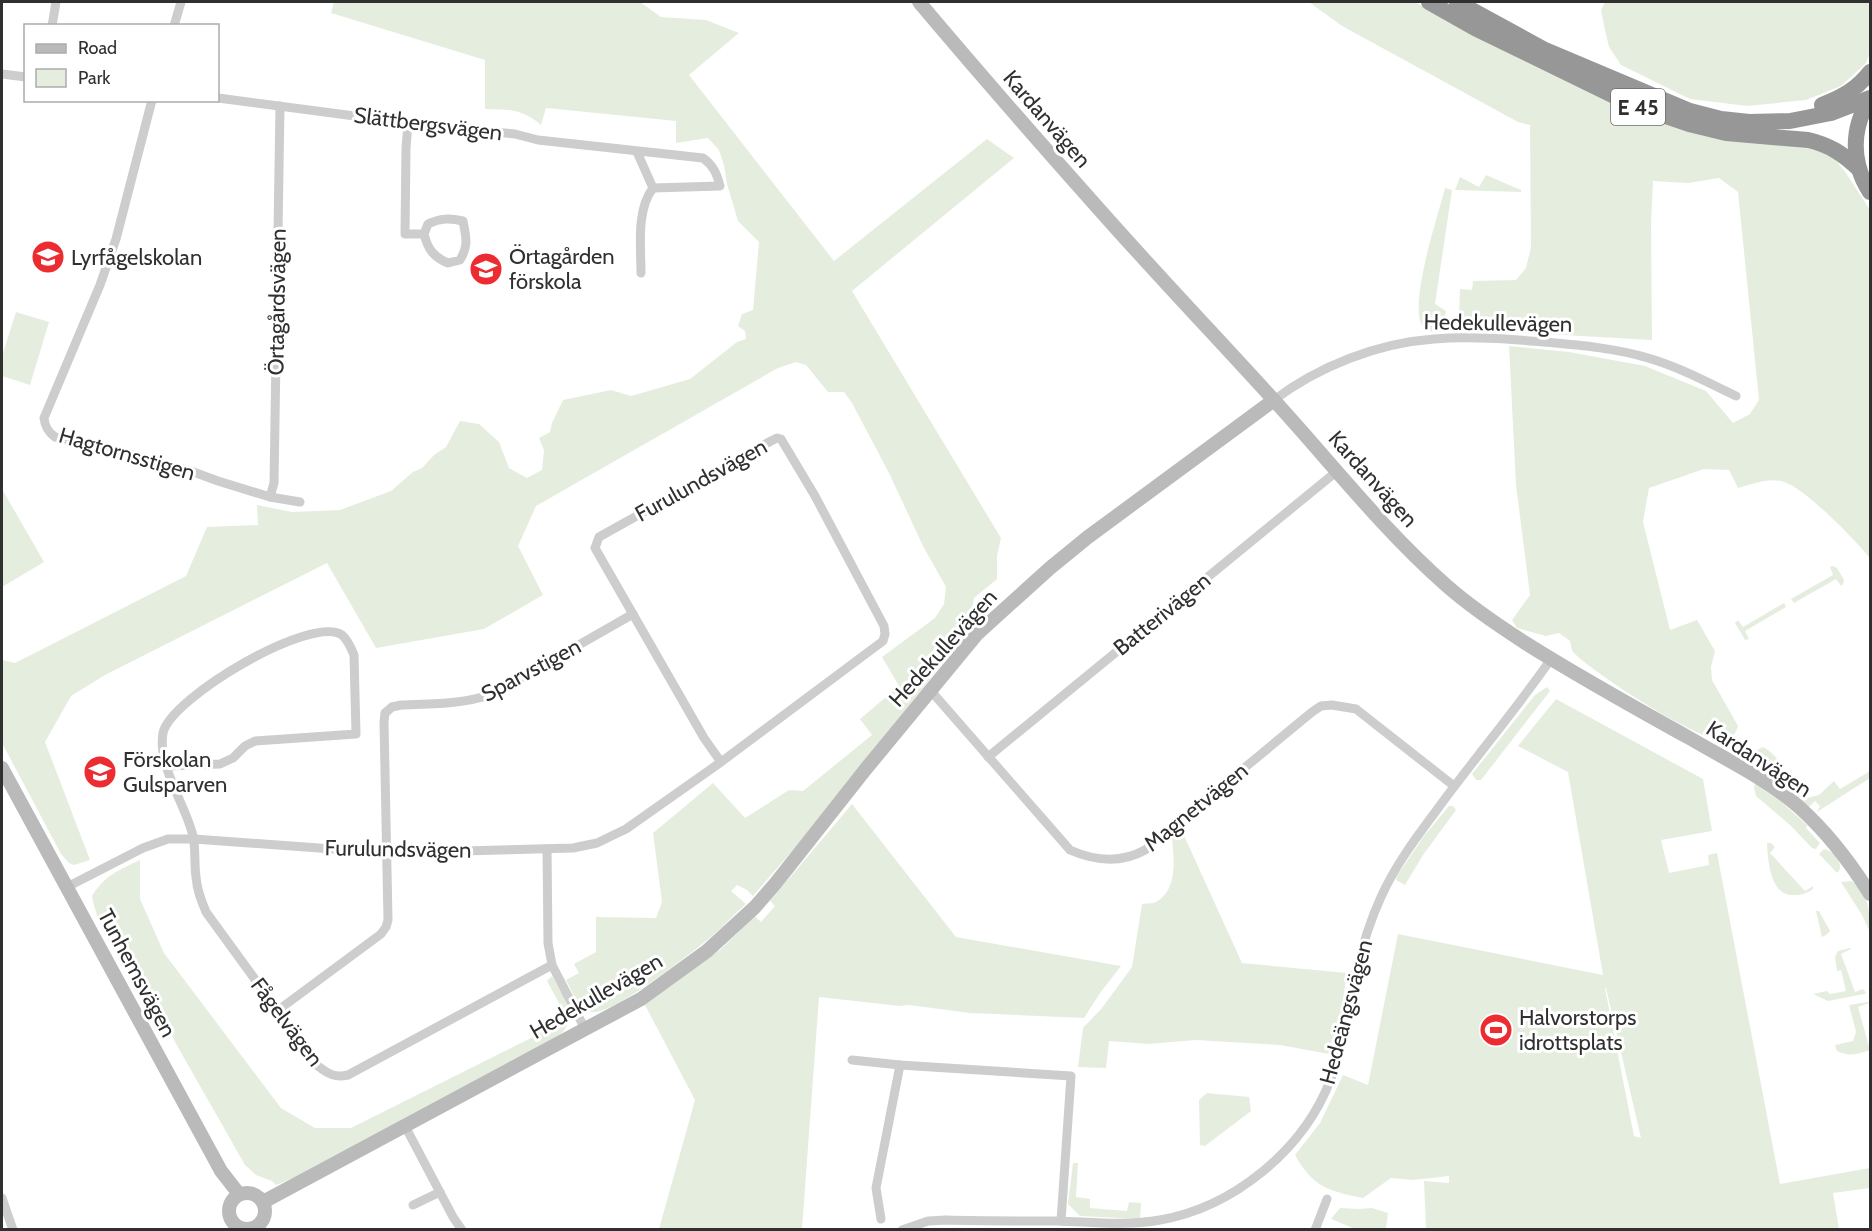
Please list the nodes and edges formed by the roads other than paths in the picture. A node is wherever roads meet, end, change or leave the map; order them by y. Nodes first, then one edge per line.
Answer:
1 (56, 2) edge
2 (181, 2) edge
3 (919, 2) edge
4 (1429, 2) edge
5 (1457, 2) edge
6 (52, 24) edge
7 (175, 24) edge
8 (1870, 72) edge
9 (2, 74) edge
10 (24, 77) edge
11 (1653, 95) junction
12 (219, 98) edge
13 (1870, 99) edge
14 (151, 102) edge
15 (280, 105) junction
16 (408, 123) junction
17 (637, 152) junction
18 (1859, 169) junction
19 (653, 188) junction
20 (1870, 192) edge
21 (424, 234) junction
22 (641, 273) dead end
23 (1736, 396) dead end
24 (1274, 400) junction
25 (1336, 472) junction
26 (270, 497) junction
27 (300, 502) dead end
28 (633, 614) junction
29 (1551, 659) junction
30 (931, 691) junction
31 (988, 757) junction
32 (721, 762) junction
33 (168, 766) junction
34 (2, 768) edge
35 (1454, 786) junction
36 (194, 839) junction
37 (547, 849) junction
38 (387, 853) junction
39 (67, 887) junction
40 (1870, 894) edge
41 (552, 965) junction
42 (277, 1011) junction
43 (585, 1029) junction
44 (852, 1060) dead end
45 (900, 1065) junction
46 (405, 1126) junction
47 (440, 1192) junction
48 (239, 1194) junction
49 (2, 1198) edge
50 (1327, 1199) dead end
51 (263, 1202) junction
52 (413, 1206) dead end
53 (881, 1219) dead end
54 (1060, 1221) junction
55 (257, 1228) edge
56 (13, 1230) edge
57 (462, 1230) edge
58 (902, 1230) edge
59 (1315, 1230) edge

1 - 6 street
2 - 7 street
3 - 24 street, Kardanvägen
4 - 18 highway, E 45
5 - 11 highway, E 45
8 - 11 highway, E 45
9 - 10 street
11 - 13 highway, E 45
12 - 15 street, Slättbergsvägen
13 - 18 highway, E 45
14 - 26 street, Hagtornsstigen
15 - 16 street, Slättbergsvägen
15 - 26 street, Örtagårdsvägen
16 - 17 street, Slättbergsvägen
16 - 21 street
17 - 19 street
17 - 19 street, Slättbergsvägen
18 - 20 highway, E 45
19 - 22 street
21 - 21 street
23 - 24 street, Hedekullevägen
24 - 25 street, Kardanvägen
24 - 30 street, Hedekullevägen
25 - 29 street, Kardanvägen
25 - 31 street, Batterivägen
26 - 27 street, Hagtornsstigen
28 - 32 street, Furulundsvägen
28 - 32 street, Furulundsvägen
28 - 38 street, Sparvstigen
29 - 35 street, Hedeängsvägen
29 - 40 street, Kardanvägen
30 - 31 street, Magnetvägen
30 - 43 street, Hedekullevägen
31 - 35 street, Magnetvägen
32 - 37 street, Furulundsvägen
33 - 33 street
33 - 36 street
34 - 39 street, Tunhemsvägen
35 - 54 street, Hedeängsvägen
36 - 38 street, Furulundsvägen
36 - 39 street, Furulundsvägen
36 - 42 street, Fågelvägen
37 - 38 street, Furulundsvägen
37 - 41 street
38 - 42 street
39 - 48 street, Tunhemsvägen
41 - 42 street, Fågelvägen
41 - 43 street
43 - 46 street, Hedekullevägen
44 - 45 street
45 - 53 street
45 - 54 street
46 - 47 street
46 - 51 street, Hedekullevägen
47 - 52 street
47 - 57 street
48 - 51 street
48 - 55 street
49 - 56 street
50 - 59 street
51 - 55 street
54 - 58 street, Hedeängsvägen

